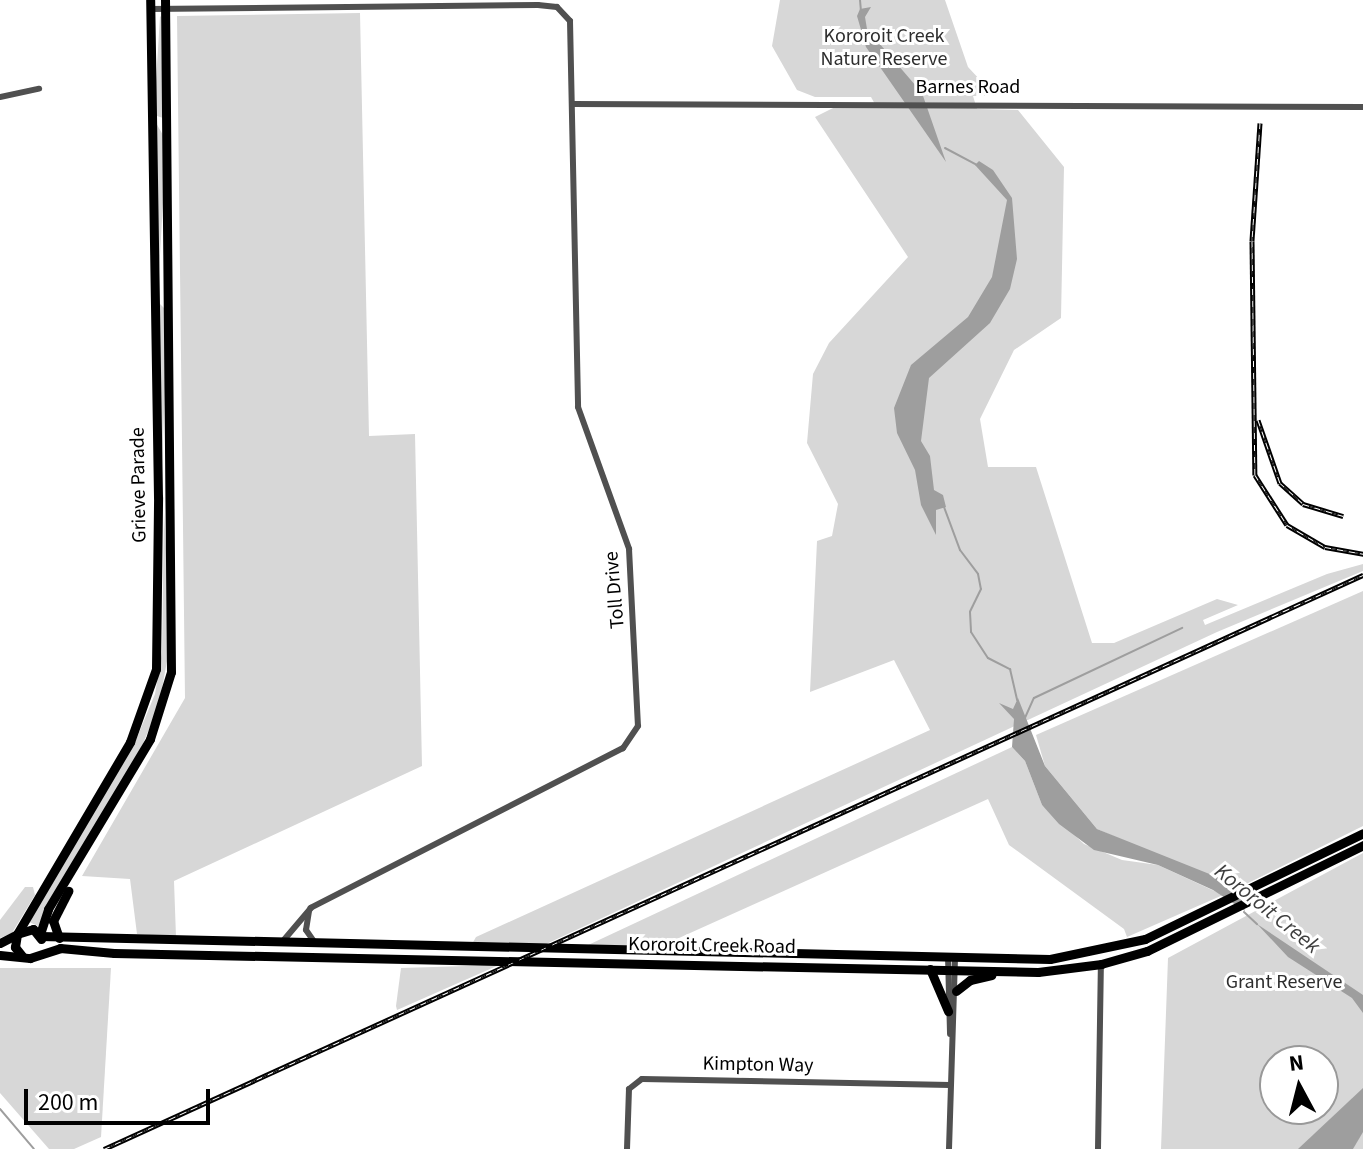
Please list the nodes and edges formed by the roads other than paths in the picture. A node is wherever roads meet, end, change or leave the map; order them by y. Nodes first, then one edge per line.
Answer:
1 (165, 4) edge
2 (150, 5) edge
3 (39, 89) dead end
4 (0, 97) edge
5 (572, 104) junction
6 (1363, 107) edge
7 (1363, 833) edge
8 (1363, 845) edge
9 (1283, 877) junction
10 (71, 879) junction
11 (311, 908) junction
12 (1212, 914) junction
13 (16, 935) junction
14 (40, 935) junction
15 (61, 938) junction
16 (0, 943) edge
17 (268, 943) junction
18 (323, 944) junction
19 (0, 955) edge
20 (951, 956) junction
21 (31, 957) junction
22 (1101, 964) junction
23 (930, 969) junction
24 (952, 970) junction
25 (1014, 972) junction
26 (956, 991) junction
27 (948, 1011) junction
28 (951, 1049) junction
29 (950, 1085) junction
30 (627, 1149) edge
31 (949, 1149) edge
32 (1098, 1149) edge

1 - 2 street, Toll Drive
1 - 5 street, Toll Drive
1 - 10 main road, Grieve Parade
2 - 13 main road, Grieve Parade
3 - 4 street
5 - 6 street, Barnes Road
5 - 11 street, Toll Drive
7 - 9 main road, Kororoit Creek Road
8 - 9 main road, Kororoit Creek Road
9 - 12 main road, Kororoit Creek Road
10 - 14 main road
10 - 15 main road
11 - 17 street, Toll Drive
11 - 18 street
12 - 20 main road, Kororoit Creek Road
12 - 22 main road, Kororoit Creek Road
13 - 14 main road, Kororoit Creek Road
13 - 16 main road
13 - 21 main road
14 - 15 main road, Kororoit Creek Road
14 - 21 main road
15 - 17 main road, Kororoit Creek Road
17 - 18 main road, Kororoit Creek Road
18 - 20 main road, Kororoit Creek Road
19 - 21 main road, Kororoit Creek Road
20 - 24 street
21 - 23 main road, Kororoit Creek Road
22 - 25 main road, Kororoit Creek Road
22 - 32 street
23 - 24 main road, Kororoit Creek Road
23 - 27 main road
24 - 25 main road, Kororoit Creek Road
24 - 26 street
24 - 27 street
25 - 26 main road
26 - 28 street
27 - 28 street
28 - 29 street
29 - 30 street, Kimpton Way
29 - 31 street

